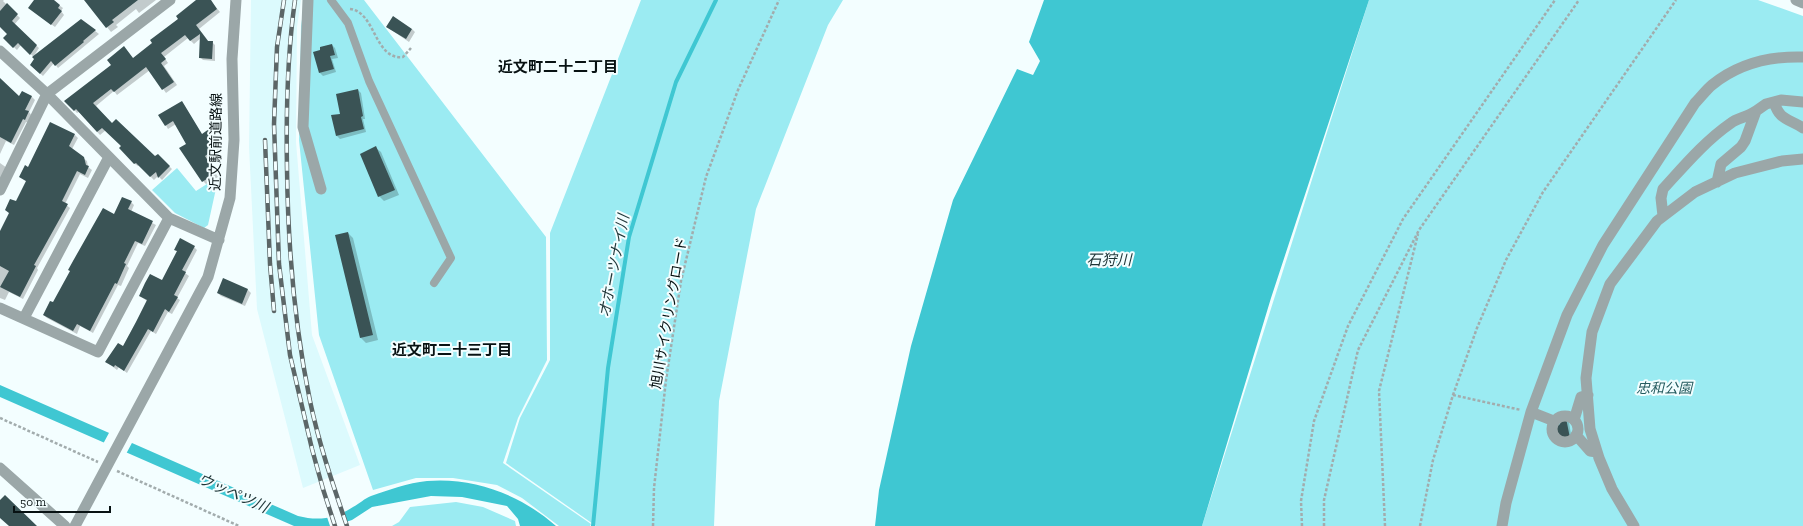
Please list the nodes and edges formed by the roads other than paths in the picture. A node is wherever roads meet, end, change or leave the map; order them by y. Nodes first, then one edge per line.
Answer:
1 (170, 0) edge
2 (236, 0) edge
3 (308, 0) edge
4 (1796, 0) edge
5 (1803, 3) edge
6 (334, 4) edge
7 (0, 51) edge
8 (1803, 57) edge
9 (47, 94) junction
10 (1774, 102) junction
11 (1803, 102) edge
12 (1756, 111) junction
13 (1803, 128) edge
14 (109, 157) junction
15 (1803, 159) edge
16 (1717, 182) junction
17 (0, 190) edge
18 (322, 190) dead end
19 (1663, 216) junction
20 (169, 218) junction
21 (219, 240) junction
22 (434, 283) dead end
23 (0, 308) edge
24 (24, 318) junction
25 (1588, 395) junction
26 (1531, 412) junction
27 (1574, 420) junction
28 (1554, 421) junction
29 (1576, 435) junction
30 (1597, 452) junction
31 (0, 468) edge
32 (65, 526) edge
33 (75, 526) edge
34 (1502, 526) edge
35 (1634, 526) edge

1 - 9 street
2 - 21 street, 近文駅前道路線
3 - 18 street
4 - 5 street
6 - 22 lane
7 - 9 street
8 - 26 street
9 - 14 street
9 - 17 street
10 - 11 street
10 - 12 street
10 - 13 street
12 - 16 street
12 - 19 street
14 - 20 street
14 - 24 street
15 - 16 street
16 - 19 street
19 - 25 street
20 - 21 street
20 - 24 street
21 - 33 street, 近文駅前道路線
23 - 24 street
25 - 27 street
25 - 30 street
26 - 28 street
26 - 34 street
27 - 28 street
27 - 29 street
28 - 29 street
29 - 30 street
30 - 35 street
31 - 32 street

